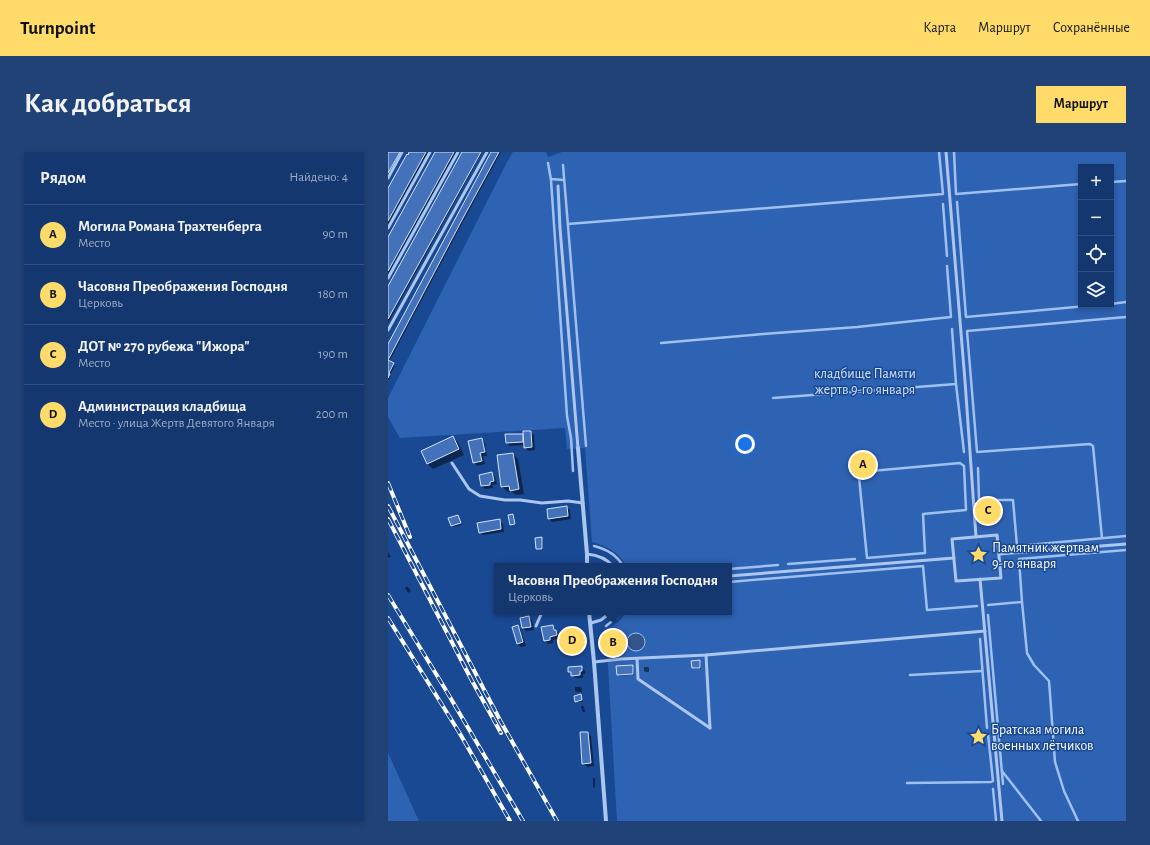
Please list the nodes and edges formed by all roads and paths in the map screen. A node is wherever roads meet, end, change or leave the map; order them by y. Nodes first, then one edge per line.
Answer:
1 (402, 152) edge
2 (430, 152) edge
3 (458, 152) edge
4 (487, 152) edge
5 (946, 152) edge
6 (388, 178) edge
7 (558, 186) dead end
8 (388, 228) edge
9 (388, 278) edge
10 (388, 330) edge
11 (578, 448) joint
12 (452, 463) dead end
13 (583, 503) junction
14 (976, 537) junction
15 (1126, 544) edge
16 (587, 554) junction
17 (999, 554) junction
18 (954, 558) junction
19 (587, 563) edge
20 (610, 563) edge
21 (732, 576) edge
22 (980, 579) junction
23 (541, 615) edge
24 (589, 615) edge
25 (607, 615) edge
26 (590, 622) junction
27 (536, 626) dead end
28 (985, 632) junction
29 (706, 655) junction
30 (637, 659) junction
31 (594, 662) junction
32 (606, 821) edge
33 (1002, 821) edge

1 - 6 lane
2 - 8 lane
3 - 9 lane
4 - 10 lane
5 - 14 lane
7 - 11 lane
11 - 13 street
12 - 13 lane
13 - 16 street
14 - 17 lane
14 - 18 lane
15 - 17 lane
16 - 19 street
16 - 20 lane
17 - 22 lane
18 - 21 lane
18 - 22 lane
22 - 28 lane
23 - 27 lane
24 - 26 street
25 - 26 lane
26 - 31 street
28 - 29 lane
28 - 33 lane
29 - 30 lane
29 - 30 lane
30 - 31 lane
31 - 32 street

